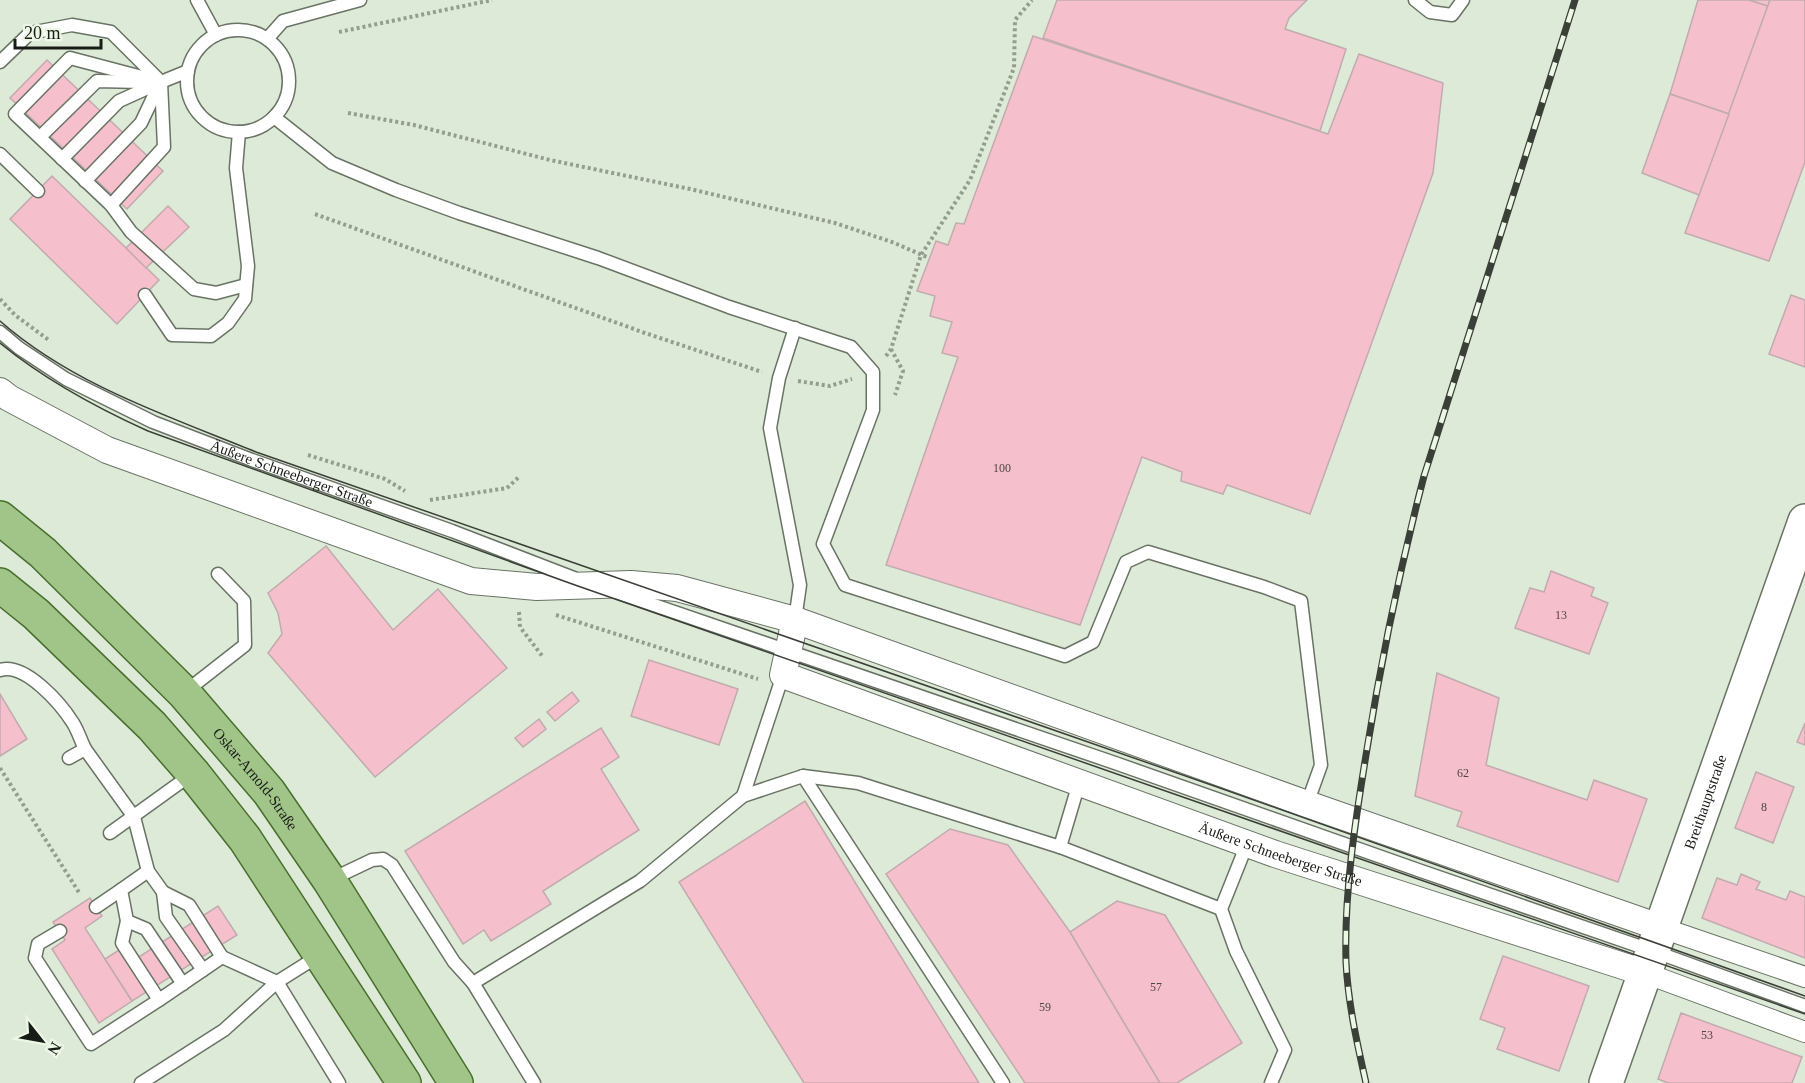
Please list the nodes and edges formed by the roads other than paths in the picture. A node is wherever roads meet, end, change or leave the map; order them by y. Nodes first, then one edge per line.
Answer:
1 (197, 0) edge
2 (360, 0) edge
3 (1415, 0) edge
4 (1463, 0) edge
5 (216, 35) junction
6 (267, 39) junction
7 (0, 62) edge
8 (188, 71) junction
9 (161, 82) junction
10 (274, 117) junction
11 (240, 132) junction
12 (40, 137) junction
13 (0, 154) edge
14 (62, 159) junction
15 (85, 181) junction
16 (38, 191) dead end
17 (111, 205) junction
18 (246, 285) junction
19 (145, 295) dead end
20 (795, 328) junction
21 (0, 332) edge
22 (0, 391) edge
23 (0, 518) edge
24 (1805, 521) edge
25 (218, 574) dead end
26 (0, 585) edge
27 (597, 586) junction
28 (795, 620) junction
29 (0, 670) edge
30 (784, 671) junction
31 (183, 693) junction
32 (85, 749) junction
33 (69, 758) dead end
34 (193, 774) junction
35 (804, 776) junction
36 (1079, 783) junction
37 (743, 796) junction
38 (1307, 804) junction
39 (134, 817) junction
40 (110, 833) dead end
41 (1247, 844) junction
42 (1060, 847) junction
43 (148, 871) junction
44 (330, 880) junction
45 (121, 890) junction
46 (163, 892) junction
47 (90, 904) road end
48 (1221, 909) junction
49 (127, 921) junction
50 (60, 931) dead end
51 (1653, 951) junction
52 (320, 954) junction
53 (222, 957) junction
54 (203, 970) junction
55 (1805, 977) edge
56 (277, 982) junction
57 (473, 983) junction
58 (183, 984) junction
59 (159, 1000) junction
60 (1805, 1006) edge
61 (1805, 1032) edge
62 (141, 1083) edge
63 (339, 1083) edge
64 (404, 1083) edge
65 (456, 1083) edge
66 (534, 1083) edge
67 (1003, 1083) edge
68 (1270, 1083) edge
69 (1606, 1083) edge

1 - 5 lane
2 - 6 lane
3 - 4 lane
5 - 6 lane
5 - 8 lane
6 - 10 lane
7 - 9 lane
8 - 9 lane
8 - 11 lane
9 - 12 lane
9 - 12 lane
9 - 14 lane
9 - 15 lane
9 - 17 lane
10 - 11 lane
10 - 20 lane
11 - 18 lane
12 - 14 lane
13 - 16 lane
14 - 15 lane
15 - 17 lane
17 - 18 lane
18 - 19 lane
20 - 28 lane
20 - 38 lane
21 - 27 lane, Äußere Schneeberger Straße
22 - 27 street, Äußere Schneeberger Straße
23 - 31 main road, Oskar-Arnold-Straße
24 - 51 main road, Breithauptstraße
25 - 31 lane
26 - 34 main road
27 - 28 street, Äußere Schneeberger Straße
27 - 30 lane, Äußere Schneeberger Straße
28 - 30 street
28 - 38 street, Äußere Schneeberger Straße
29 - 32 lane
30 - 36 street, Äußere Schneeberger Straße
30 - 37 lane
30 - 51 lane, Äußere Schneeberger Straße
31 - 44 main road, Oskar-Arnold-Straße
32 - 33 lane
32 - 39 lane
34 - 39 lane
34 - 52 main road
35 - 37 lane
35 - 42 lane
35 - 67 lane
36 - 41 street, Äußere Schneeberger Straße
36 - 42 lane
37 - 57 lane
38 - 51 street, Äußere Schneeberger Straße
39 - 40 lane
39 - 43 lane
41 - 48 lane
41 - 51 street, Äußere Schneeberger Straße
42 - 48 lane
43 - 45 lane
43 - 46 lane
44 - 57 lane
44 - 65 main road, Oskar-Arnold-Straße
45 - 47 lane
45 - 49 lane
46 - 53 lane
46 - 54 lane
48 - 68 lane
49 - 58 lane
49 - 59 lane
50 - 59 lane
51 - 55 street, Äußere Schneeberger Straße
51 - 60 lane, Äußere Schneeberger Straße
51 - 61 street, Äußere Schneeberger Straße
51 - 69 main road, Breithauptstraße
52 - 56 lane
52 - 64 main road
53 - 54 lane
53 - 56 lane
54 - 58 lane
56 - 62 lane
56 - 63 lane
57 - 66 lane
58 - 59 lane

